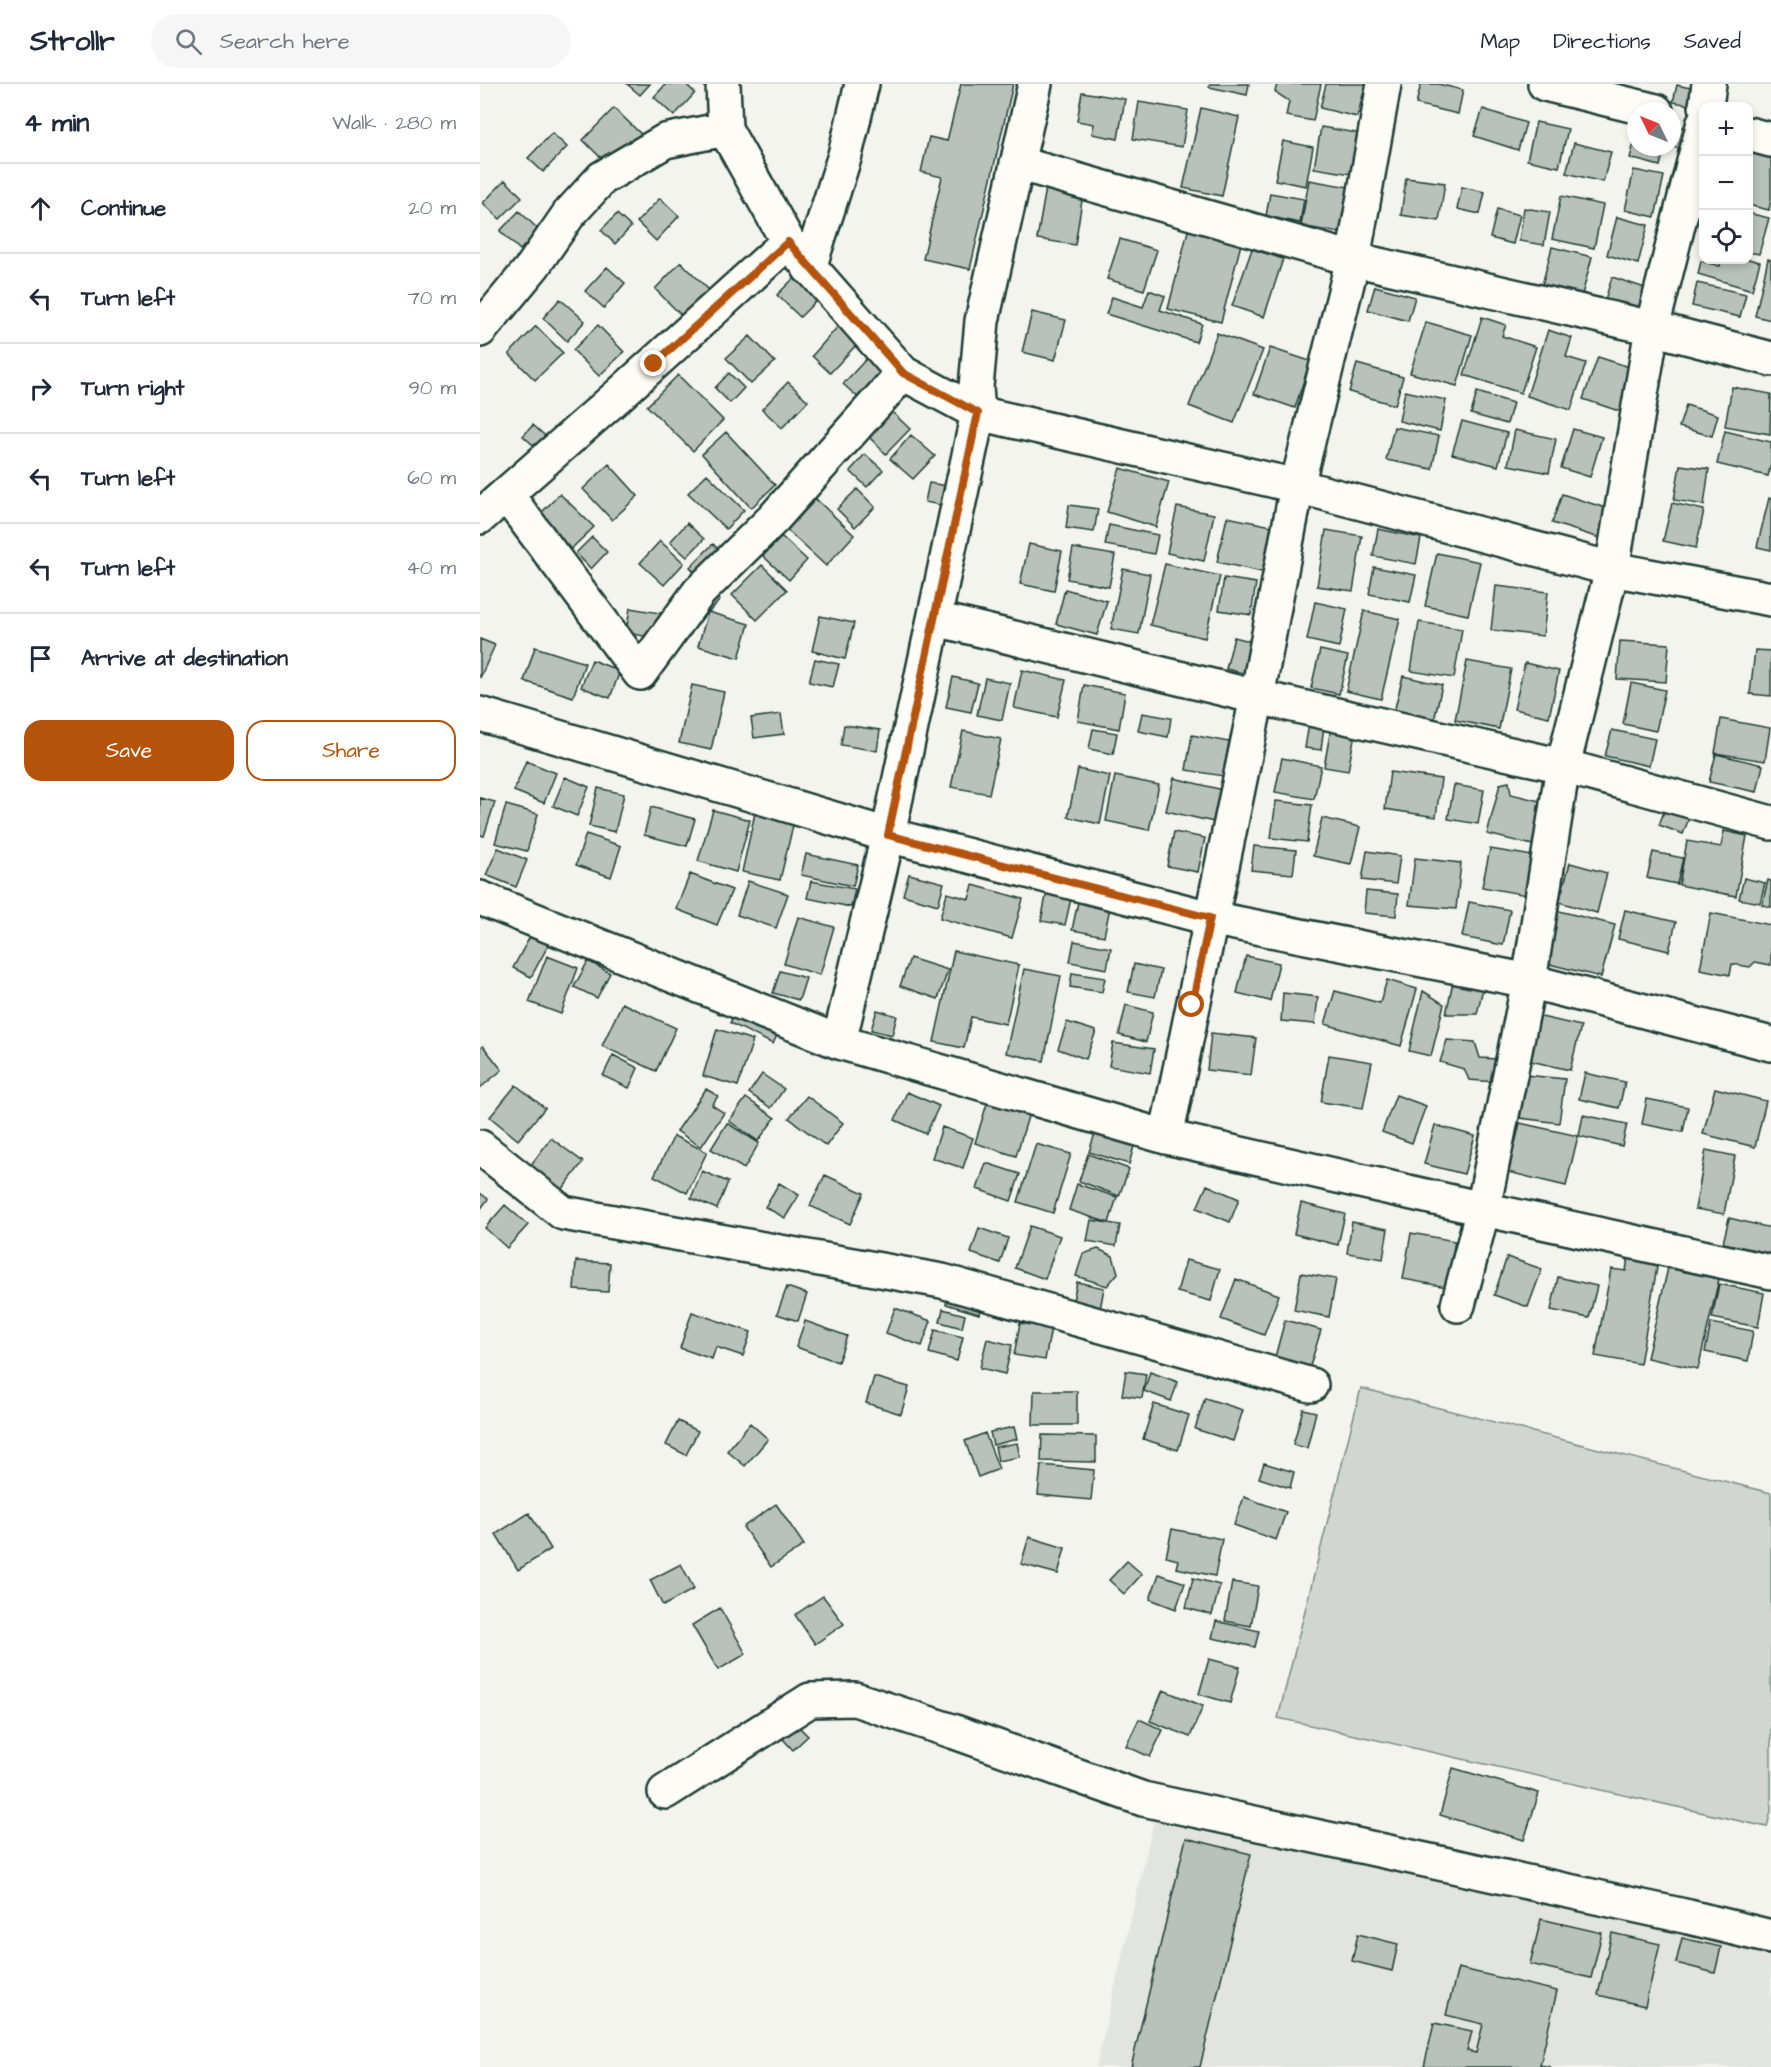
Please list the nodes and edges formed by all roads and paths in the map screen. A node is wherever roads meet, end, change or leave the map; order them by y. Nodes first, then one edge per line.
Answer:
1 (723, 84) edge
2 (862, 84) edge
3 (1035, 84) edge
4 (1384, 84) edge
5 (1545, 84) edge
6 (1709, 84) edge
7 (1707, 102) edge
8 (1627, 104) edge
9 (1681, 117) edge
10 (1699, 121) edge
11 (725, 129) junction
12 (1753, 135) edge
13 (1771, 140) edge
14 (1699, 142) edge
15 (1017, 163) junction
16 (788, 242) junction
17 (1353, 259) junction
18 (809, 268) junction
19 (1652, 328) junction
20 (480, 330) edge
21 (1771, 359) edge
22 (903, 373) junction
23 (978, 413) junction
24 (1297, 486) junction
25 (506, 494) junction
26 (480, 517) edge
27 (1612, 569) junction
28 (1771, 599) edge
29 (936, 619) junction
30 (1257, 697) junction
31 (480, 714) edge
32 (1563, 766) junction
33 (1771, 823) edge
34 (888, 835) junction
35 (480, 898) edge
36 (1210, 918) junction
37 (1529, 981) junction
38 (839, 1042) junction
39 (1771, 1044) edge
40 (1166, 1137) junction
41 (480, 1147) edge
42 (1483, 1209) junction
43 (1771, 1272) edge
44 (1458, 1305) dead end
45 (1311, 1385) dead end
46 (665, 1792) dead end
47 (1771, 1937) edge

1 - 11 street
2 - 18 street
3 - 15 street
4 - 17 street
5 - 8 street
6 - 7 street
9 - 10 street
11 - 16 street
11 - 20 street
12 - 13 street
14 - 19 street
15 - 17 street
15 - 23 street
16 - 18 street
16 - 25 street
17 - 19 street
17 - 24 street
18 - 22 street
19 - 21 street
19 - 27 street
22 - 23 street
22 - 25 street
23 - 24 street
23 - 29 street
24 - 27 street
24 - 30 street
25 - 26 street
27 - 28 street
27 - 32 street
29 - 30 street
29 - 34 street
30 - 32 street
30 - 36 street
31 - 34 street
32 - 33 street
32 - 37 street
34 - 36 street
34 - 38 street
35 - 38 street
36 - 37 street
36 - 40 street
37 - 39 street
37 - 42 street
38 - 40 street
40 - 42 street
41 - 45 street
42 - 43 street
42 - 44 street
46 - 47 street

